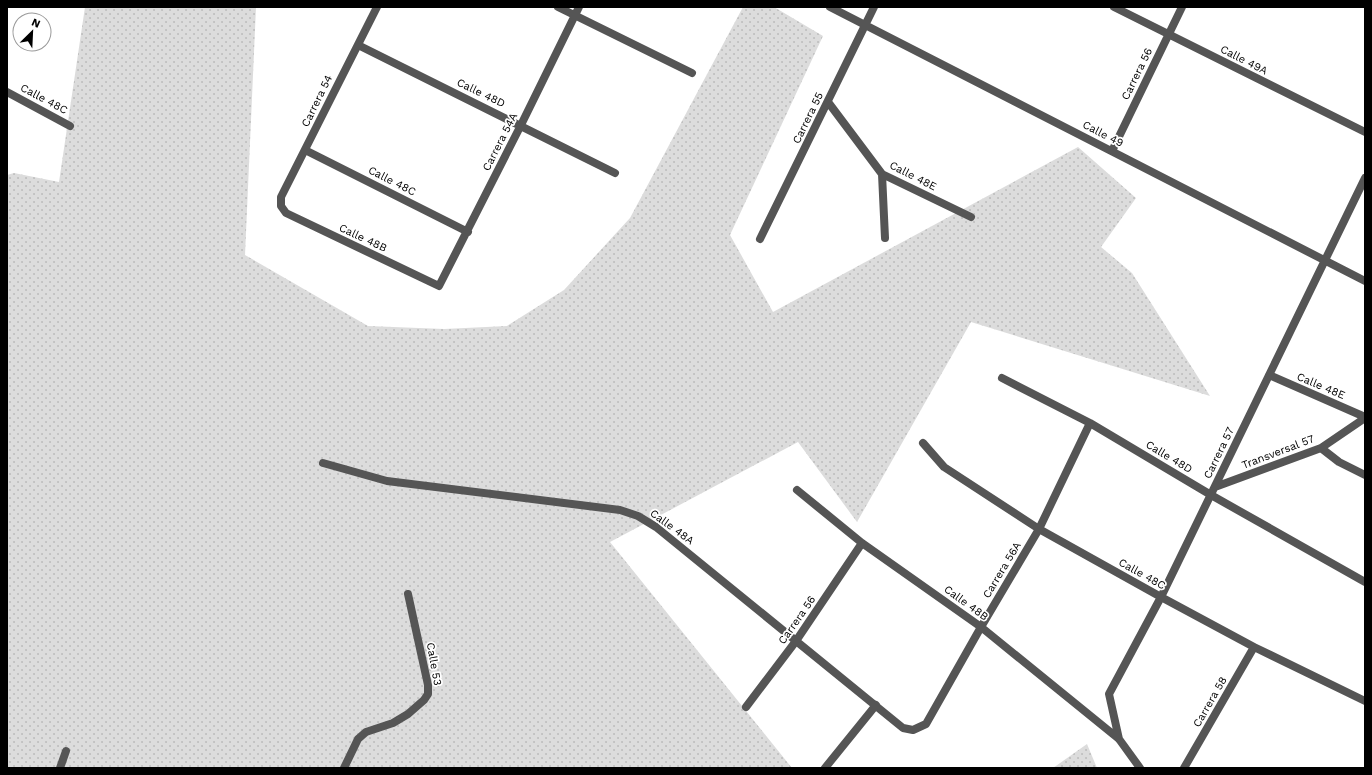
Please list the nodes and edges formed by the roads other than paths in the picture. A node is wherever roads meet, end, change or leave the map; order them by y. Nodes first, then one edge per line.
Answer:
1 (376, 7) edge
2 (558, 7) edge
3 (579, 7) edge
4 (830, 7) edge
5 (874, 7) edge
6 (1114, 7) edge
7 (1182, 7) edge
8 (574, 15) junction
9 (866, 25) junction
10 (1169, 34) junction
11 (358, 45) junction
12 (692, 73) dead end
13 (7, 92) edge
14 (828, 102) junction
15 (521, 125) junction
16 (70, 126) dead end
17 (1365, 132) edge
18 (306, 150) junction
19 (1112, 152) junction
20 (615, 172) dead end
21 (882, 174) junction
22 (1365, 178) edge
23 (281, 206) joint
24 (971, 217) dead end
25 (468, 232) junction
26 (885, 238) dead end
27 (760, 239) dead end
28 (1325, 260) junction
29 (1365, 281) edge
30 (439, 286) joint
31 (1269, 375) junction
32 (1002, 378) dead end
33 (1365, 417) edge
34 (1090, 423) junction
35 (923, 443) dead end
36 (1321, 448) junction
37 (323, 463) dead end
38 (1365, 475) edge
39 (797, 490) dead end
40 (1213, 491) junction
41 (1039, 529) junction
42 (862, 543) junction
43 (1365, 582) edge
44 (408, 594) dead end
45 (1161, 597) junction
46 (981, 626) junction
47 (796, 641) junction
48 (1254, 647) junction
49 (1365, 702) edge
50 (876, 705) junction
51 (746, 707) dead end
52 (903, 728) joint
53 (1119, 739) junction
54 (66, 751) dead end
55 (60, 768) edge
56 (344, 768) edge
57 (825, 768) edge
58 (1140, 768) edge
59 (1184, 768) edge

1 - 11 street, Carrera 54
2 - 8 street
3 - 8 street, Carrera 54A
4 - 9 street, Calle 49
5 - 9 street, Carrera 55
6 - 10 street, Calle 49A
7 - 10 street, Carrera 56
8 - 12 street
8 - 15 street, Carrera 54A
9 - 14 street, Carrera 55
9 - 19 street, Calle 49
10 - 17 street, Calle 49A
10 - 19 street, Carrera 56
11 - 15 street, Calle 48D
11 - 18 street, Carrera 54
13 - 16 street, Calle 48C
14 - 21 street, Calle 48E
14 - 27 street, Carrera 55
15 - 20 street, Calle 48D
15 - 25 street, Carrera 54A
18 - 23 street, Carrera 54
18 - 25 street, Calle 48C
19 - 28 street, Calle 49
21 - 24 street, Calle 48E
21 - 26 street
22 - 28 street, Carrera 57
23 - 30 street, Calle 48B
25 - 30 street, Carrera 54A
28 - 29 street, Calle 49
28 - 31 street, Carrera 57
31 - 33 street, Calle 48E
31 - 40 street, Carrera 57
32 - 34 street, Calle 48D
33 - 36 street, Transversal 57
34 - 40 street, Calle 48D
34 - 41 street, Carrera 56A
35 - 41 street, Calle 48C
36 - 38 street
36 - 40 street, Transversal 57
37 - 47 street, Calle 48A
39 - 42 street, Calle 48B
40 - 43 street, Calle 48D
40 - 45 street, Carrera 57
41 - 45 street, Calle 48C
41 - 46 street, Carrera 56A
42 - 46 street, Calle 48B
42 - 47 street, Carrera 56
44 - 56 street, Calle 53
45 - 48 street, Calle 48C
45 - 53 street, Carrera 57
46 - 52 street, Carrera 56A
46 - 53 street, Calle 48B
47 - 50 street, Calle 48A
47 - 51 street, Carrera 56
48 - 49 street, Calle 48C
48 - 59 street, Carrera 58
50 - 52 street, Calle 48A
50 - 57 street
53 - 58 street
54 - 55 street

